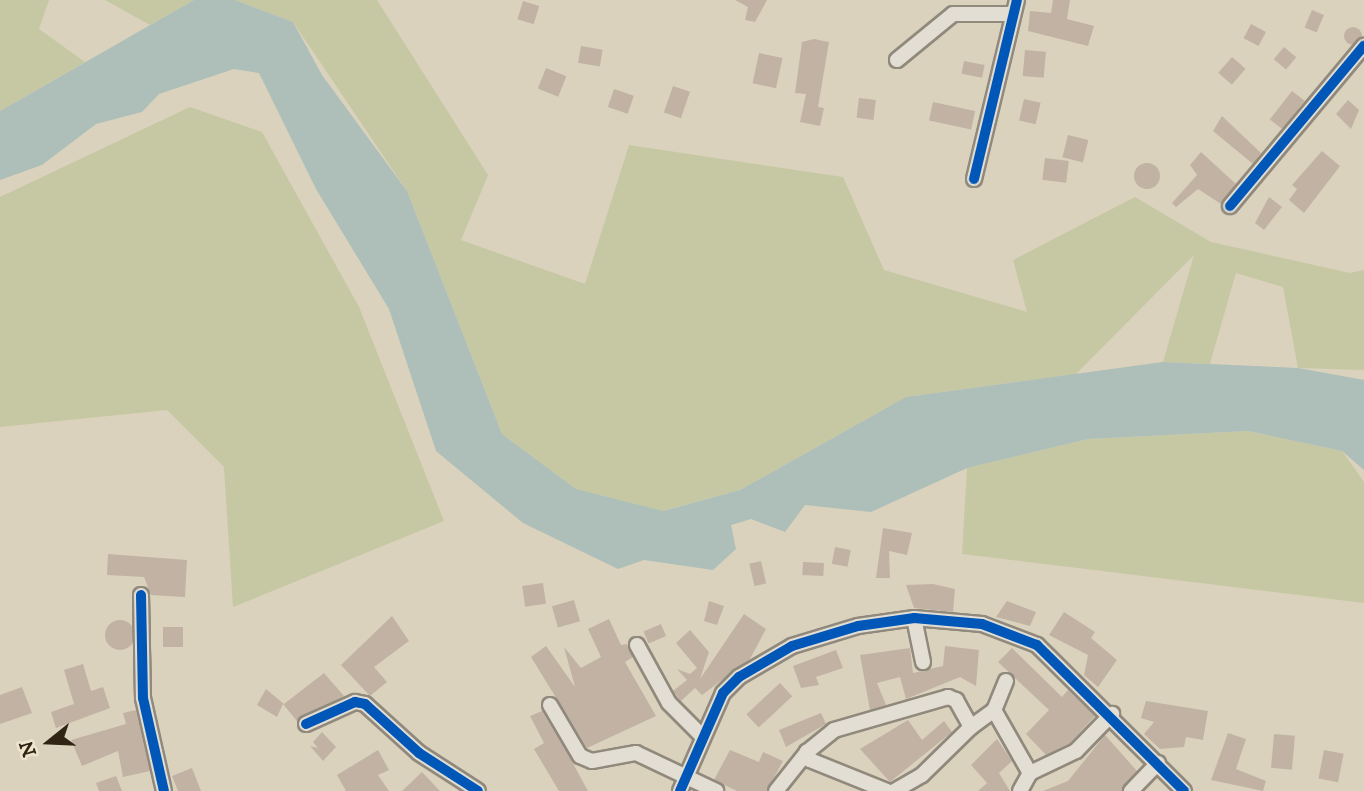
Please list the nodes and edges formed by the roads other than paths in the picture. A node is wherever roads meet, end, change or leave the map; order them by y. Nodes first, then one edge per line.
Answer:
1 (1015, 7) edge
2 (1364, 46) edge
3 (897, 60) dead end
4 (974, 179) dead end
5 (1230, 206) dead end
6 (141, 595) dead end
7 (915, 618) junction
8 (637, 645) dead end
9 (923, 662) dead end
10 (1006, 681) dead end
11 (550, 705) dead end
12 (994, 710) junction
13 (1112, 714) junction
14 (306, 724) dead end
15 (971, 727) junction
16 (703, 737) junction
17 (807, 752) junction
18 (1158, 763) junction
19 (1030, 773) junction
20 (686, 776) junction
21 (164, 791) edge
22 (478, 791) edge
23 (680, 791) edge
24 (716, 791) edge
25 (775, 791) edge
26 (887, 791) edge
27 (894, 791) edge
28 (1020, 791) edge
29 (1132, 791) edge
30 (1184, 791) edge

1 - 3 street
1 - 4 street
2 - 5 street
6 - 21 street
7 - 9 street
7 - 13 street
7 - 16 street
8 - 16 street
10 - 12 street
11 - 20 street
12 - 15 street
12 - 19 street
13 - 18 street
13 - 19 street
14 - 22 street
15 - 17 street
15 - 27 street
16 - 20 street
17 - 25 street
17 - 26 street
18 - 29 street
18 - 30 street
19 - 28 street
20 - 23 street
20 - 24 street

